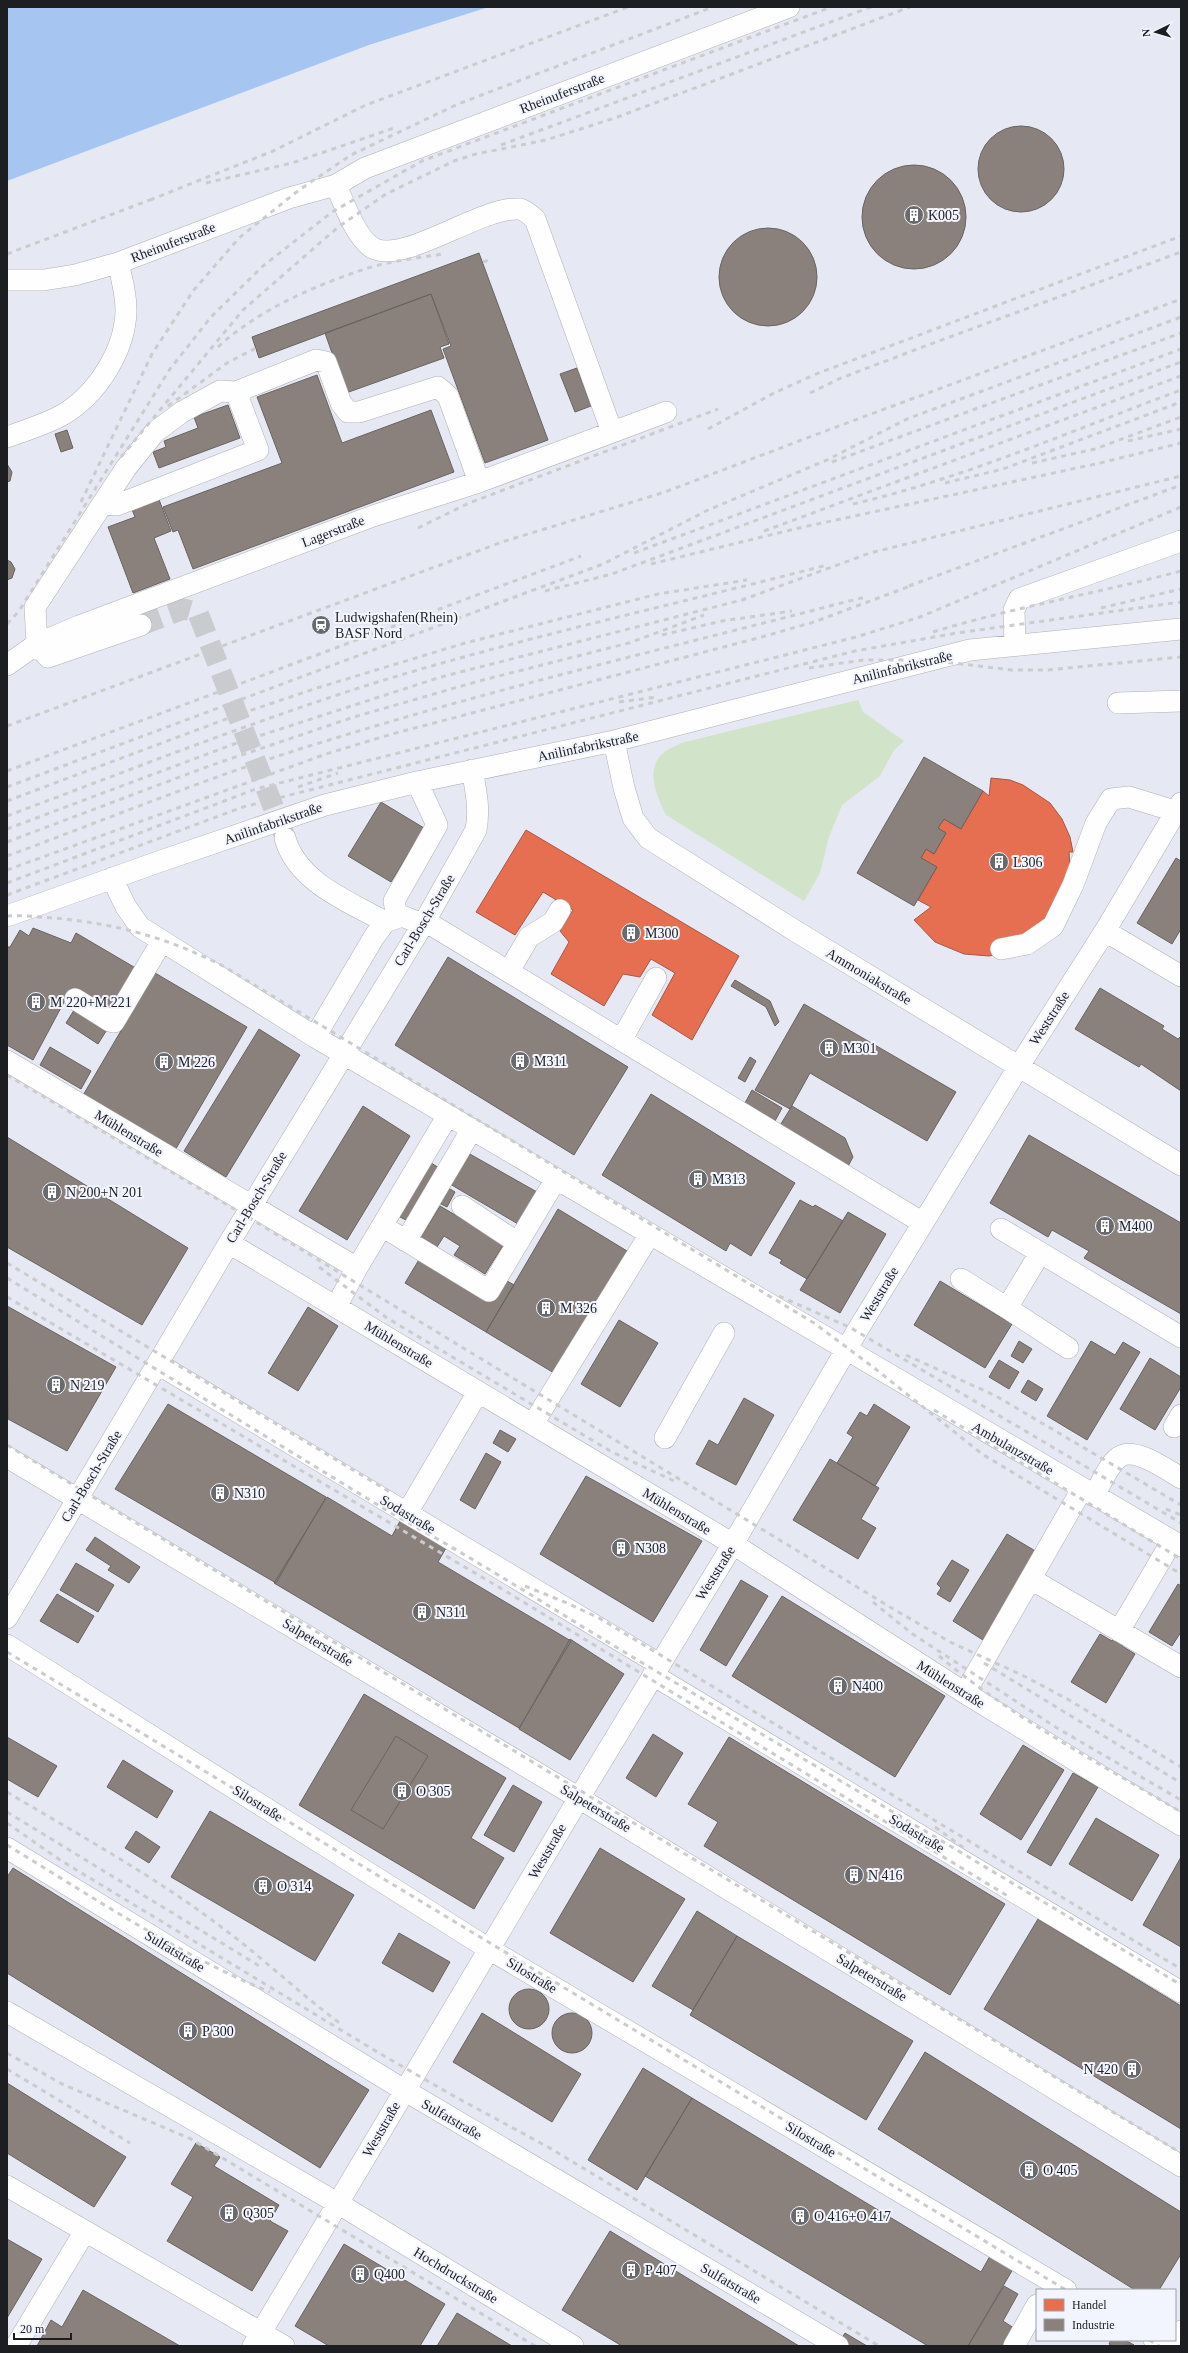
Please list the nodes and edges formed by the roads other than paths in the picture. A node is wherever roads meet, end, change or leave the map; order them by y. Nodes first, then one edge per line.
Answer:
1 (789, 7) edge
2 (336, 185) junction
3 (118, 263) junction
4 (7, 280) edge
5 (236, 392) junction
6 (666, 412) dead end
7 (612, 432) junction
8 (7, 437) edge
9 (479, 482) junction
10 (102, 504) junction
11 (1181, 541) edge
12 (141, 625) tunnel mouth
13 (1181, 629) edge
14 (37, 644) junction
15 (1015, 645) junction
16 (7, 666) edge
17 (1181, 701) edge
18 (1118, 703) dead end
19 (614, 741) junction
20 (472, 770) junction
21 (417, 782) junction
22 (1180, 809) edge
23 (285, 838) tunnel mouth
24 (112, 878) junction
25 (560, 910) dead end
26 (7, 916) edge
27 (391, 919) junction
28 (424, 922) junction
29 (1105, 931) junction
30 (162, 941) junction
31 (1001, 949) dead end
32 (509, 971) junction
33 (1181, 976) edge
34 (656, 978) dead end
35 (75, 999) dead end
36 (315, 1037) junction
37 (622, 1039) junction
38 (343, 1053) junction
39 (7, 1061) edge
40 (1019, 1066) junction
41 (448, 1115) junction
42 (472, 1129) junction
43 (1181, 1165) edge
44 (556, 1179) junction
45 (252, 1204) junction
46 (462, 1206) dead end
47 (923, 1223) junction
48 (382, 1226) junction
49 (1001, 1229) dead end
50 (650, 1234) junction
51 (406, 1241) junction
52 (229, 1243) junction
53 (518, 1243) junction
54 (1040, 1252) junction
55 (357, 1268) junction
56 (961, 1279) dead end
57 (336, 1307) junction
58 (1007, 1308) junction
59 (724, 1333) dead end
60 (1181, 1337) edge
61 (1068, 1348) dead end
62 (846, 1350) junction
63 (158, 1364) junction
64 (478, 1392) junction
65 (533, 1424) junction
66 (665, 1438) dead end
67 (7, 1457) edge
68 (1181, 1478) edge
69 (1088, 1492) junction
70 (77, 1499) junction
71 (407, 1513) junction
72 (733, 1544) junction
73 (1177, 1544) edge
74 (1031, 1579) junction
75 (7, 1618) edge
76 (1119, 1631) junction
77 (7, 1644) edge
78 (1181, 1668) edge
79 (656, 1669) junction
80 (965, 1693) junction
81 (579, 1798) junction
82 (1181, 1825) edge
83 (7, 1848) edge
84 (489, 1949) junction
85 (1181, 1992) edge
86 (7, 2012) edge
87 (404, 2090) junction
88 (1181, 2166) edge
89 (7, 2186) edge
90 (339, 2204) junction
91 (85, 2231) junction
92 (1054, 2287) edge
93 (1036, 2307) edge
94 (257, 2339) edge
95 (16, 2346) edge
96 (284, 2346) edge
97 (573, 2346) edge
98 (838, 2346) edge
99 (1014, 2346) edge

1 - 2 street, Rheinuferstraße
2 - 3 street, Rheinuferstraße
2 - 7 street
3 - 4 street, Rheinuferstraße
3 - 8 street
5 - 9 street
5 - 10 street
5 - 10 street
6 - 7 street, Lagerstraße
7 - 9 street, Lagerstraße
9 - 14 street, Lagerstraße
10 - 14 street
11 - 15 street
12 - 14 street
13 - 15 street, Anilinfabrikstraße
14 - 16 street, Lagerstraße
15 - 19 street, Anilinfabrikstraße
17 - 18 street
19 - 20 street, Anilinfabrikstraße
19 - 40 street, Ammoniakstraße
20 - 21 street, Anilinfabrikstraße
20 - 28 street, Carl-Bosch-Straße
21 - 24 street, Anilinfabrikstraße
21 - 27 street
22 - 29 street, Weststraße
22 - 31 street
23 - 27 street
24 - 26 street, Anilinfabrikstraße
24 - 30 street, Ambulanzstraße
25 - 32 street
27 - 28 street
27 - 36 street
28 - 32 street
28 - 38 street, Carl-Bosch-Straße
29 - 33 street
29 - 40 street, Weststraße
30 - 35 street
30 - 36 street, Ambulanzstraße
32 - 37 street
34 - 37 street
36 - 38 street, Ambulanzstraße
37 - 47 street
38 - 41 street, Ambulanzstraße
38 - 45 street, Carl-Bosch-Straße
39 - 45 street, Mühlenstraße
40 - 43 street, Ammoniakstraße
40 - 47 street, Weststraße
41 - 42 street, Ambulanzstraße
41 - 48 street
42 - 44 street, Ambulanzstraße
42 - 51 street
44 - 50 street, Ambulanzstraße
44 - 53 street
45 - 52 street, Carl-Bosch-Straße
45 - 55 street, Mühlenstraße
46 - 53 street
47 - 62 street, Weststraße
48 - 51 street
48 - 55 street
49 - 54 street
50 - 62 street, Ambulanzstraße
50 - 65 street
51 - 53 street
52 - 57 street, Mühlenstraße
52 - 63 street, Carl-Bosch-Straße
54 - 58 street
54 - 60 street
55 - 57 street
56 - 58 street
57 - 64 street, Mühlenstraße
58 - 61 street
59 - 66 street
62 - 69 street, Ambulanzstraße
62 - 72 street, Weststraße
63 - 70 street, Carl-Bosch-Straße
63 - 71 street, Sodastraße
64 - 65 street, Mühlenstraße
64 - 71 street
65 - 72 street, Mühlenstraße
67 - 70 street, Salpeterstraße
68 - 69 street
69 - 73 street, Ambulanzstraße
69 - 74 street
70 - 75 street, Carl-Bosch-Straße
70 - 81 street, Salpeterstraße
71 - 79 street, Sodastraße
72 - 79 street, Weststraße
72 - 80 street, Mühlenstraße
73 - 76 street
74 - 76 street
74 - 80 street
76 - 78 street
77 - 84 street, Silostraße
79 - 81 street, Weststraße
79 - 85 street, Sodastraße
80 - 82 street, Mühlenstraße
81 - 84 street, Weststraße
81 - 88 street, Salpeterstraße
83 - 87 street, Sulfatstraße
84 - 87 street, Weststraße
84 - 92 street, Silostraße
86 - 90 street, Hochdruckstraße
87 - 90 street, Weststraße
87 - 98 street, Sulfatstraße
89 - 91 street
90 - 94 street, Weststraße
90 - 97 street, Hochdruckstraße
91 - 94 street
91 - 95 street
93 - 99 street
94 - 96 street

